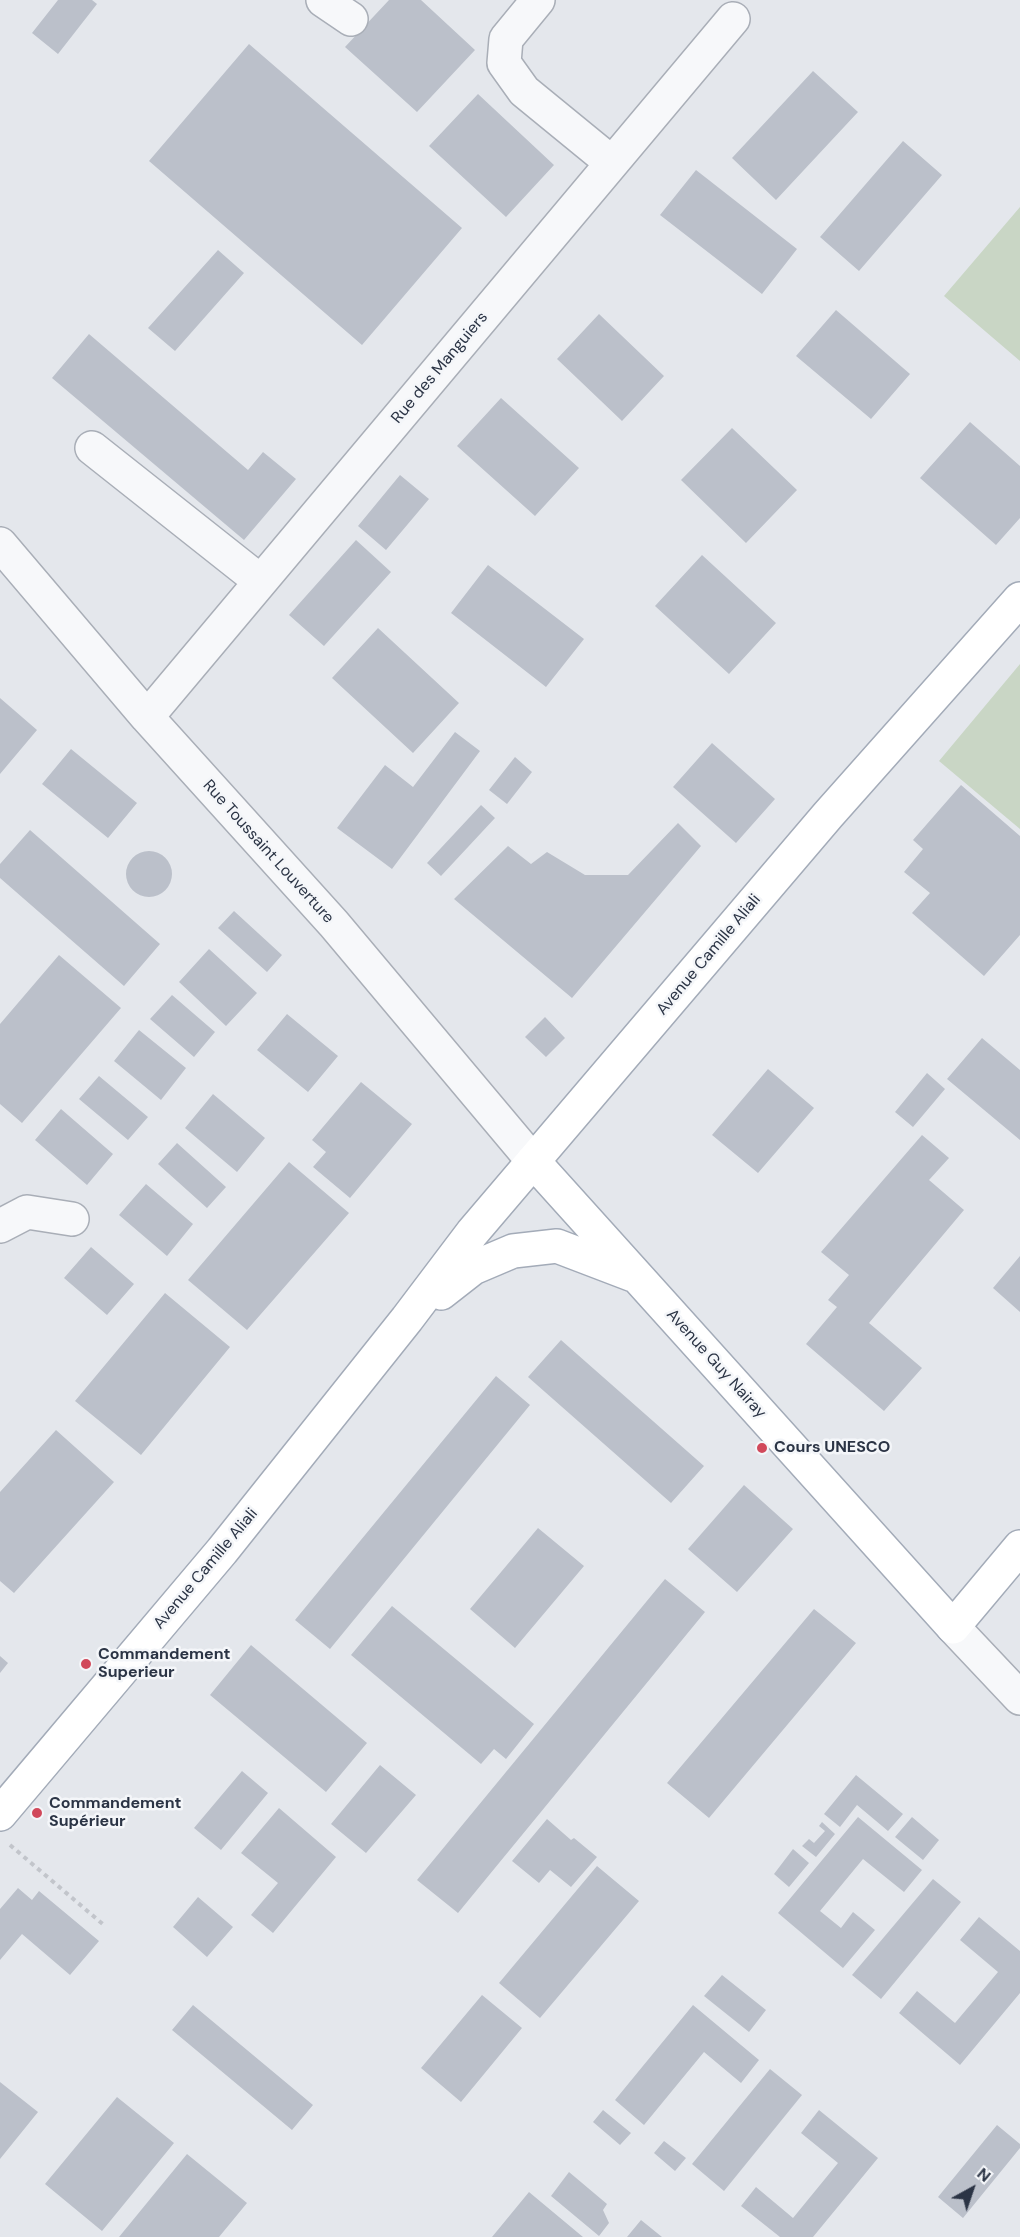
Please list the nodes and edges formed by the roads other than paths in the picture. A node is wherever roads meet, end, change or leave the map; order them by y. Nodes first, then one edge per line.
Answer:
1 (323, 0) edge
2 (538, 0) edge
3 (351, 19) dead end
4 (733, 19) dead end
5 (612, 164) junction
6 (92, 448) dead end
7 (0, 544) edge
8 (260, 581) junction
9 (1020, 599) edge
10 (147, 717) junction
11 (533, 1161) junction
12 (72, 1219) dead end
13 (0, 1226) edge
14 (638, 1277) junction
15 (407, 1319) junction
16 (1020, 1547) edge
17 (953, 1628) junction
18 (1020, 1698) edge
19 (4, 1829) edge

1 - 3 street
2 - 5 street
4 - 5 street, Rue des Manguiers
5 - 8 street, Rue des Manguiers
6 - 8 street
7 - 10 street, Rue Toussaint Louverture
8 - 10 street, Rue des Manguiers
9 - 11 main road, Avenue Camille Aliali
10 - 11 street, Rue Toussaint Louverture
11 - 14 main road, Avenue Guy Nairay
11 - 15 main road, Avenue Camille Aliali
12 - 13 street
14 - 15 main road, Avenue Camille Aliali
14 - 17 main road, Avenue Guy Nairay
15 - 19 main road, Avenue Camille Aliali
16 - 17 main road
17 - 18 street, Avenue Guy Nairay

